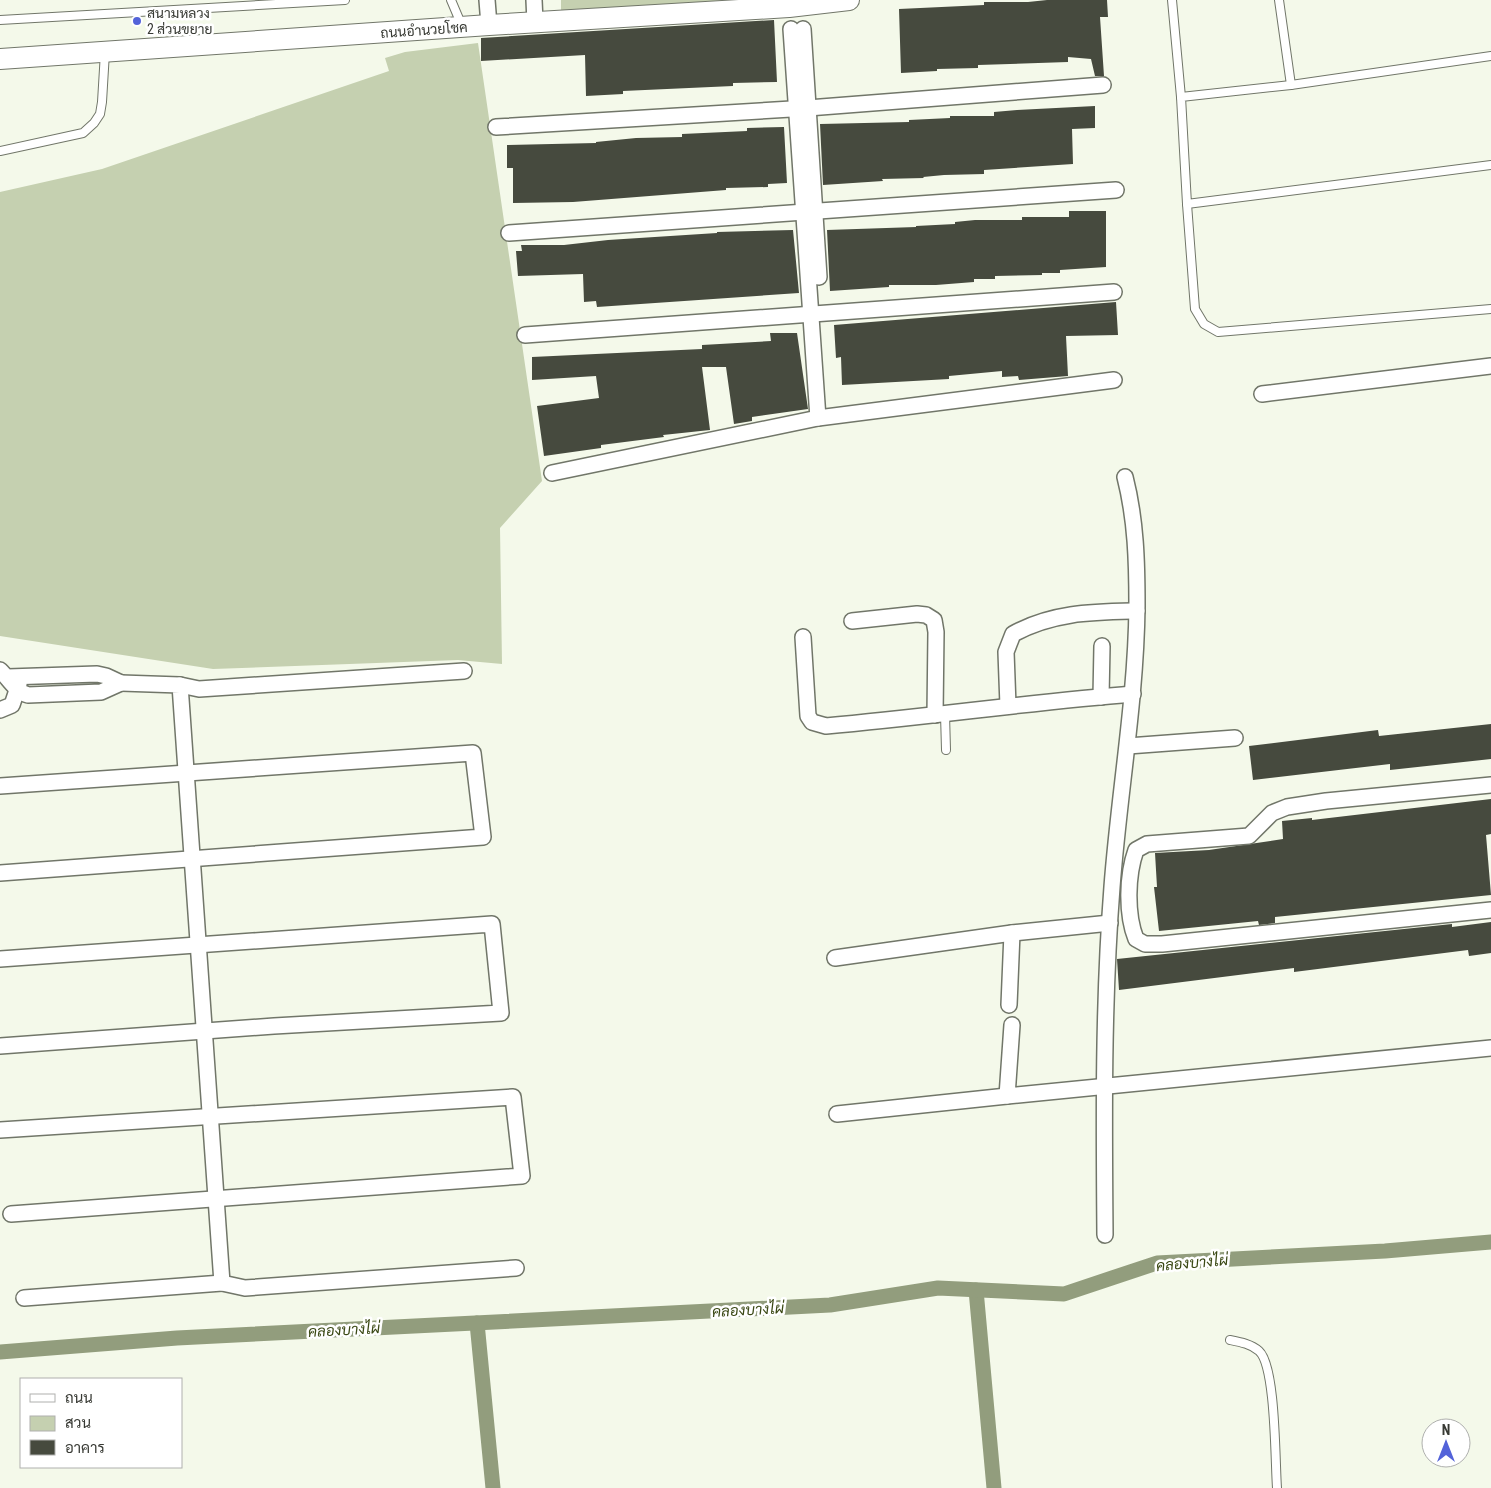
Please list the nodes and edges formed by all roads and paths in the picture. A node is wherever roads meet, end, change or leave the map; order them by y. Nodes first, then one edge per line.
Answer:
1 (345, 0) edge
2 (451, 0) edge
3 (487, 0) edge
4 (534, 0) edge
5 (849, 0) edge
6 (1172, 0) edge
7 (1279, 0) edge
8 (0, 20) edge
9 (535, 22) junction
10 (489, 25) junction
11 (462, 28) junction
12 (797, 29) dead end
13 (105, 52) junction
14 (1491, 56) edge
15 (0, 59) edge
16 (1103, 85) dead end
17 (1291, 86) junction
18 (1181, 97) junction
19 (802, 108) junction
20 (496, 127) dead end
21 (0, 151) edge
22 (1491, 165) edge
23 (1116, 190) dead end
24 (1187, 204) junction
25 (809, 212) junction
26 (509, 233) dead end
27 (1114, 292) dead end
28 (1491, 309) edge
29 (816, 314) junction
30 (525, 335) dead end
31 (1491, 366) edge
32 (1114, 380) dead end
33 (1262, 394) dead end
34 (823, 417) junction
35 (552, 473) dead end
36 (1125, 477) dead end
37 (1137, 611) junction
38 (852, 621) dead end
39 (803, 638) dead end
40 (1102, 646) dead end
41 (464, 671) dead end
42 (10, 675) edge
43 (121, 683) junction
44 (180, 685) junction
45 (17, 691) junction
46 (1133, 694) junction
47 (1102, 697) junction
48 (1008, 706) junction
49 (0, 710) edge
50 (940, 715) junction
51 (1236, 738) dead end
52 (1128, 746) junction
53 (946, 750) dead end
54 (186, 774) junction
55 (1491, 785) edge
56 (0, 786) edge
57 (190, 859) junction
58 (0, 874) edge
59 (1491, 910) edge
60 (1110, 923) junction
61 (1012, 933) junction
62 (197, 946) junction
63 (835, 958) dead end
64 (0, 959) edge
65 (1010, 1005) dead end
66 (1012, 1025) dead end
67 (204, 1032) junction
68 (0, 1046) edge
69 (1491, 1048) edge
70 (1104, 1086) junction
71 (1007, 1096) junction
72 (837, 1114) dead end
73 (209, 1118) junction
74 (0, 1130) edge
75 (216, 1199) junction
76 (11, 1214) dead end
77 (1105, 1235) dead end
78 (516, 1268) dead end
79 (222, 1283) junction
80 (24, 1298) dead end
81 (1230, 1340) dead end
82 (1276, 1488) edge

1 - 8 lane
2 - 11 lane
3 - 10 street
4 - 9 street
5 - 9 street, ถนนอำนวยโชค
6 - 18 lane
7 - 17 lane
9 - 10 street, ถนนอำนวยโชค
10 - 11 street, ถนนอำนวยโชค
11 - 13 street, ถนนอำนวยโชค
12 - 19 street
13 - 15 street, ถนนอำนวยโชค
13 - 21 lane
14 - 17 lane
16 - 19 street
17 - 18 lane
18 - 24 lane
19 - 20 street
19 - 25 street
22 - 24 lane
23 - 25 street
24 - 28 lane
25 - 26 street
25 - 29 street
27 - 29 street
29 - 30 street
29 - 34 street
31 - 33 street
32 - 34 street
34 - 35 street
36 - 37 street
37 - 46 street
37 - 48 street
38 - 50 street
39 - 50 street
40 - 47 street
41 - 44 street
42 - 43 street
42 - 45 street
43 - 44 street
43 - 45 street
44 - 54 street
45 - 49 street
46 - 47 street
46 - 52 street
47 - 48 street
48 - 50 street
50 - 53 lane
51 - 52 street
52 - 60 street
54 - 56 street
54 - 57 street
54 - 57 street
55 - 59 street
57 - 58 street
57 - 62 street
60 - 61 street
60 - 70 street
61 - 63 street
61 - 65 street
62 - 64 street
62 - 67 street
62 - 67 street
66 - 71 street
67 - 68 street
67 - 73 street
69 - 70 street
70 - 71 street
70 - 77 street
71 - 72 street
73 - 74 street
73 - 75 street
73 - 75 street
75 - 76 street
75 - 79 street
78 - 79 street
79 - 80 street
81 - 82 lane

